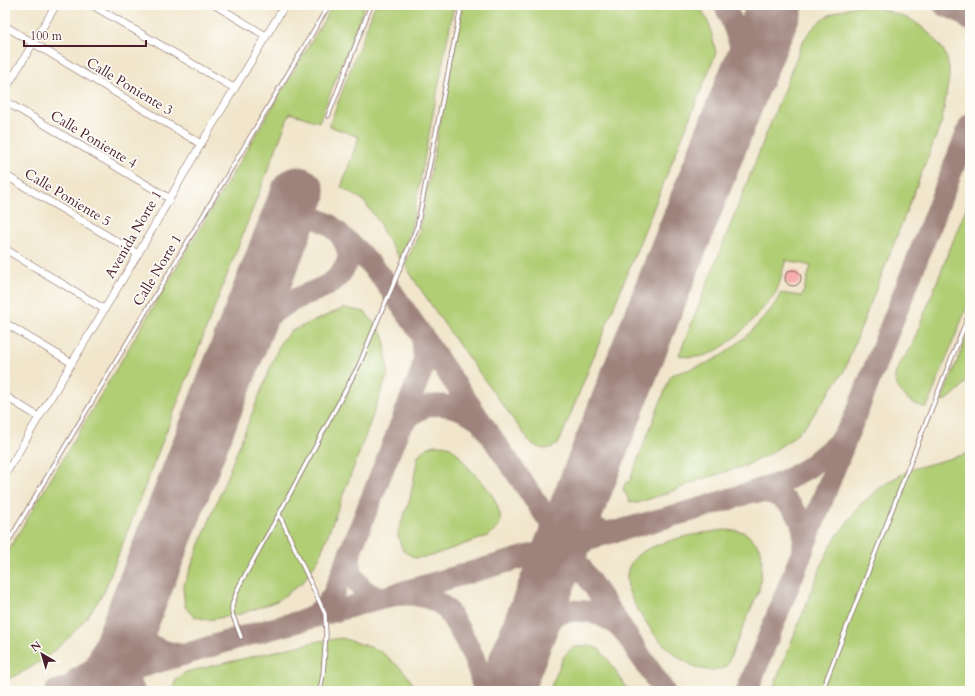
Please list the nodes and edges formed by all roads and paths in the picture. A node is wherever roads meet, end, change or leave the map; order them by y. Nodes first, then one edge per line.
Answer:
1 (56, 5) edge
2 (92, 5) edge
3 (216, 5) edge
4 (285, 5) edge
5 (329, 5) edge
6 (371, 5) edge
7 (460, 5) edge
8 (5, 26) edge
9 (266, 36) junction
10 (33, 42) junction
11 (234, 88) junction
12 (5, 90) edge
13 (5, 101) edge
14 (328, 116) dead end
15 (201, 144) junction
16 (5, 175) edge
17 (169, 198) junction
18 (5, 249) edge
19 (138, 254) junction
20 (104, 309) junction
21 (970, 312) edge
22 (5, 322) edge
23 (72, 363) junction
24 (5, 396) edge
25 (39, 417) junction
26 (6, 473) edge
27 (279, 514) junction
28 (5, 548) edge
29 (241, 637) dead end
30 (320, 691) edge
31 (822, 691) edge

1 - 10 street
2 - 11 street
3 - 9 street
4 - 9 street, Avenida Norte 1
5 - 28 lane, Calle Norte 1
6 - 14 lane
7 - 27 lane
8 - 10 street, Calle Poniente 3
9 - 11 street, Avenida Norte 1
10 - 12 street
10 - 15 street, Calle Poniente 3
11 - 15 street, Avenida Norte 1
13 - 17 street, Calle Poniente 4
15 - 17 street, Avenida Norte 1
16 - 19 street, Calle Poniente 5
17 - 19 street, Avenida Norte 1
18 - 20 street
19 - 20 street, Avenida Norte 1
20 - 23 street, Avenida Norte 1
21 - 31 lane
22 - 23 street
23 - 25 street, Avenida Norte 1
24 - 25 street
25 - 26 street, Avenida Norte 1
27 - 29 lane
27 - 30 lane

